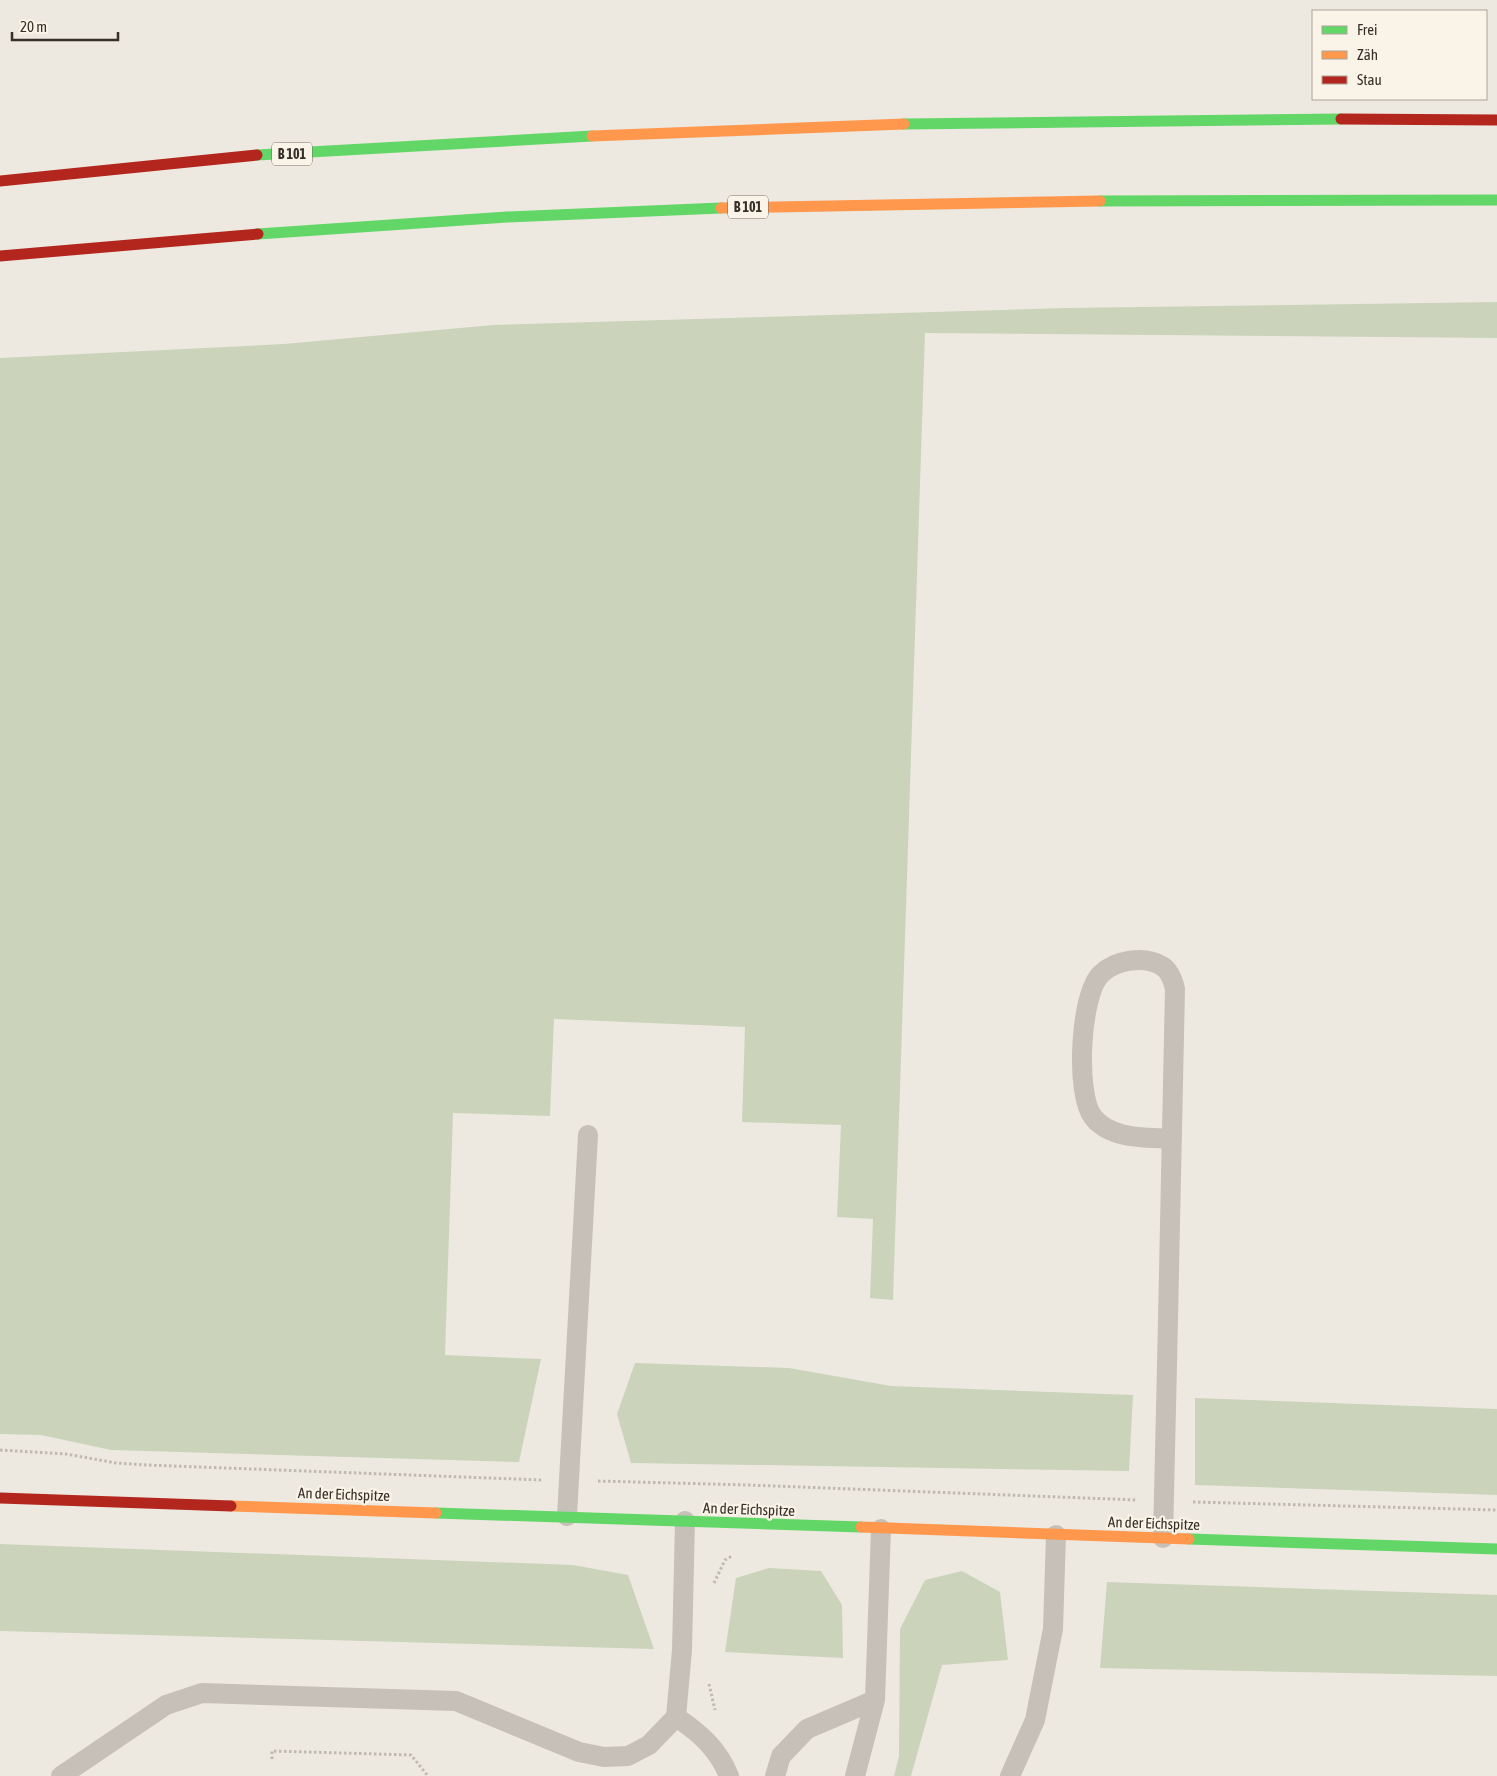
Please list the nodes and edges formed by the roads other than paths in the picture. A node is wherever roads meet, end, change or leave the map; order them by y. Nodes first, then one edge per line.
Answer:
1 (1497, 120) edge
2 (18, 168) dead end
3 (73, 172) junction
4 (0, 181) edge
5 (1497, 200) edge
6 (0, 256) edge
7 (588, 1135) dead end
8 (1172, 1139) junction
9 (0, 1498) edge
10 (567, 1516) junction
11 (685, 1521) junction
12 (881, 1529) junction
13 (1056, 1534) junction
14 (1163, 1538) junction
15 (1497, 1548) edge
16 (875, 1700) junction
17 (676, 1717) junction
18 (61, 1776) edge
19 (729, 1776) edge
20 (775, 1776) edge
21 (855, 1776) edge
22 (1010, 1776) edge

1 - 3 main road, B 101
2 - 3 main road
3 - 4 main road, B 101
5 - 6 main road, B 101
7 - 10 lane
8 - 8 lane
8 - 14 lane
9 - 10 main road, An der Eichspitze
10 - 11 main road, An der Eichspitze
11 - 12 main road, An der Eichspitze
11 - 17 lane
12 - 13 main road, An der Eichspitze
12 - 16 lane
13 - 14 main road, An der Eichspitze
13 - 22 lane
14 - 15 main road, An der Eichspitze
16 - 20 lane
16 - 21 lane
17 - 18 lane
17 - 19 lane

